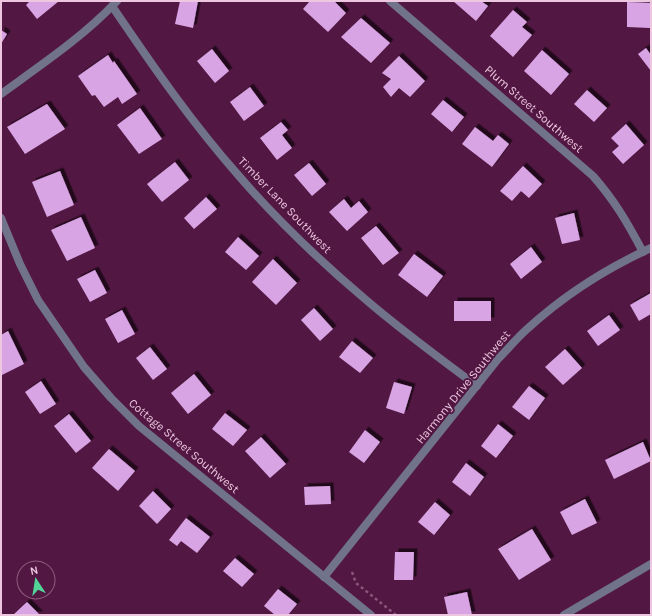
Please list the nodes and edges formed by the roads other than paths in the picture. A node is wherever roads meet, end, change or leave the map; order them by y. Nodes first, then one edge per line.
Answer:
1 (390, 1) edge
2 (115, 4) edge
3 (1, 94) edge
4 (1, 218) edge
5 (651, 248) edge
6 (643, 252) junction
7 (478, 386) junction
8 (651, 564) edge
9 (324, 577) junction
10 (371, 615) edge
11 (564, 615) edge

1 - 6 street, Plum Street Southwest
2 - 3 street
2 - 7 street, Timber Lane Southwest
4 - 9 street, Cottage Street Southwest
5 - 6 street, Harmony Drive Southwest
6 - 7 street, Harmony Drive Southwest
7 - 9 street, Harmony Drive Southwest
8 - 11 street
9 - 10 street, Cottage Street Southwest

